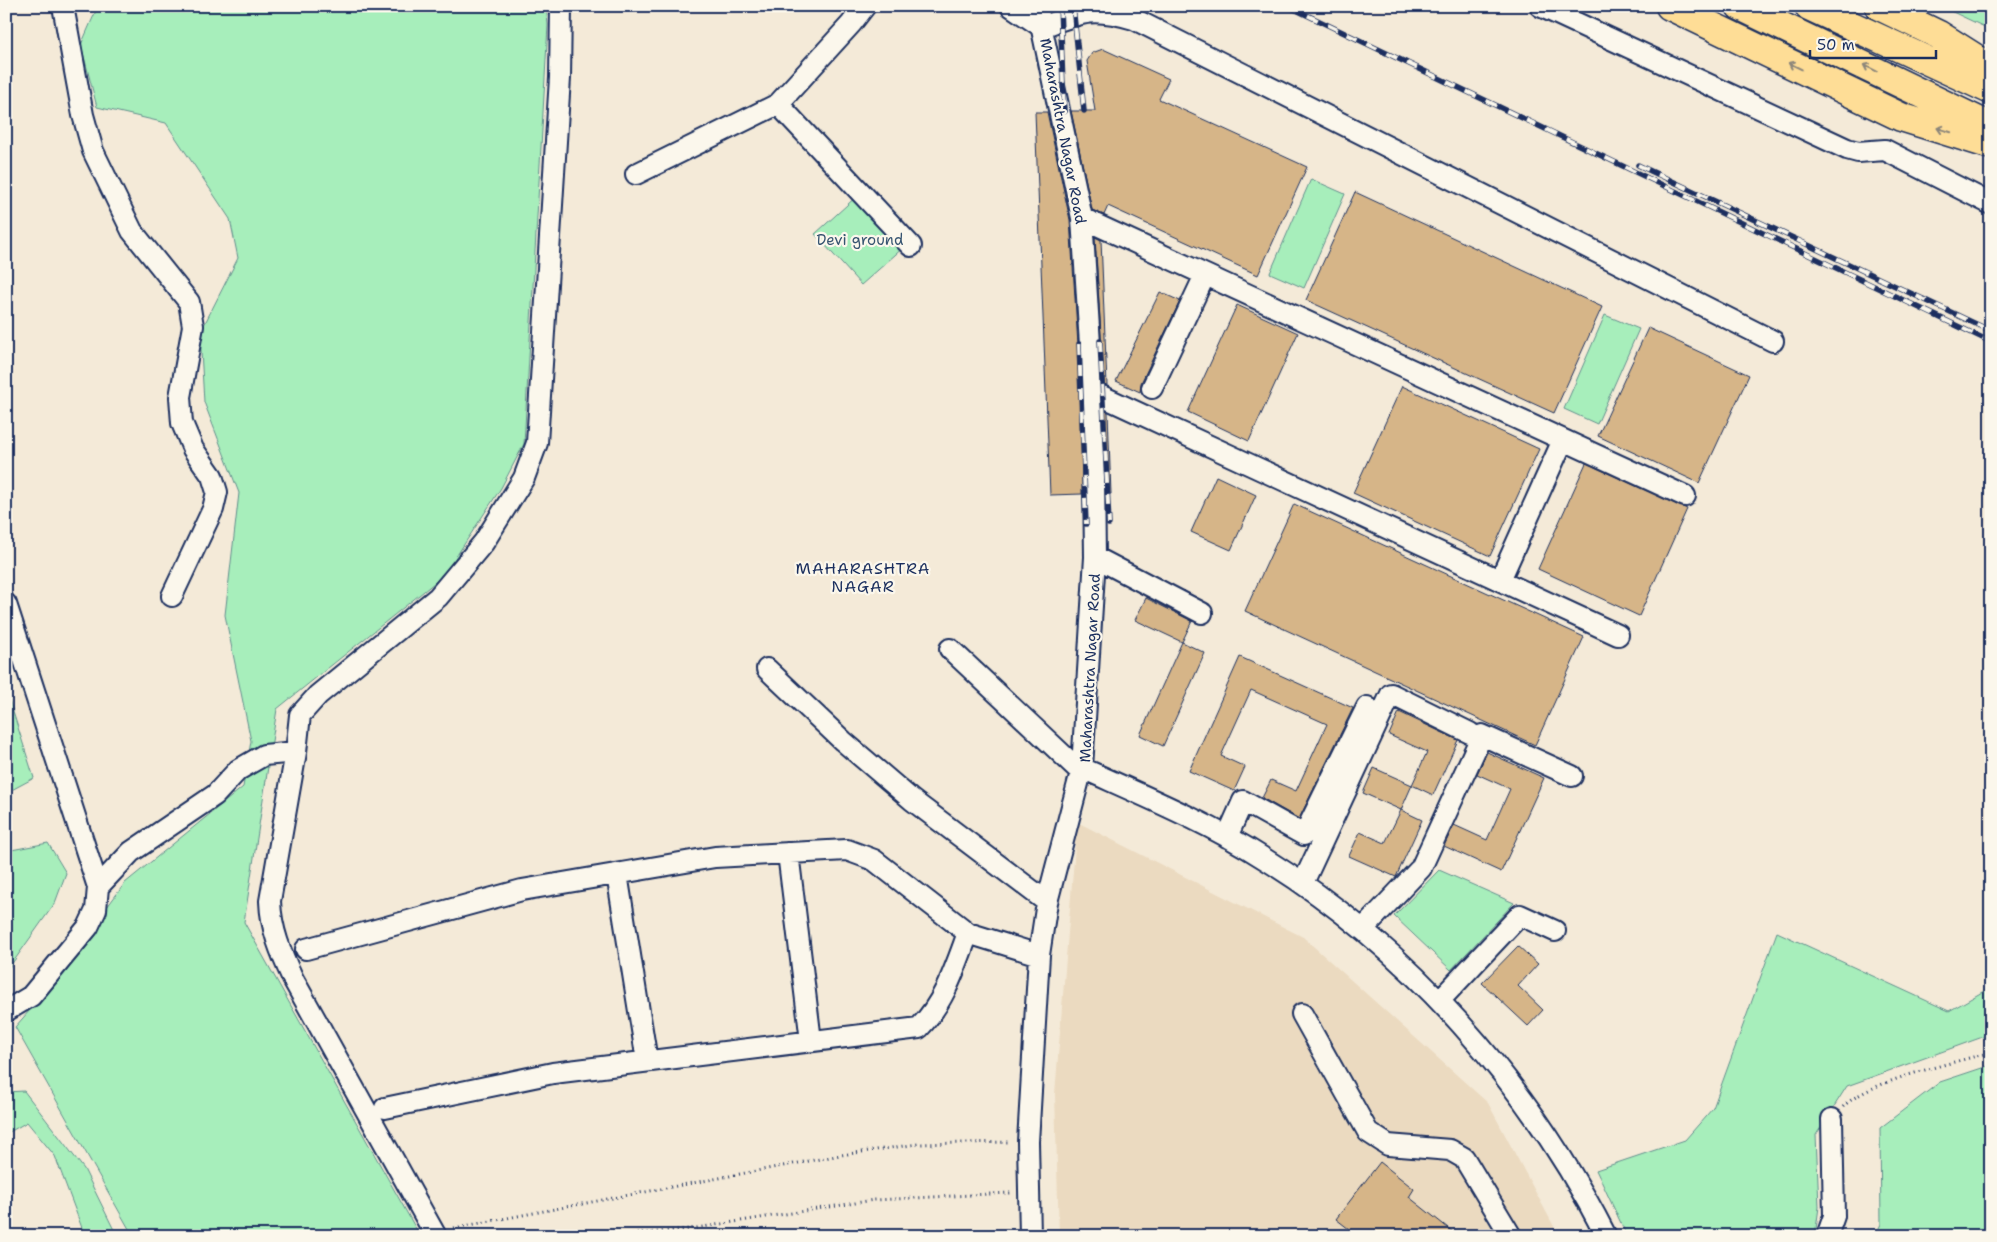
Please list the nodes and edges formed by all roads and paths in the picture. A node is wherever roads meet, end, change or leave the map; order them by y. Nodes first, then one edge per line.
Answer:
1 (63, 6) edge
2 (561, 6) edge
3 (865, 6) edge
4 (1011, 6) edge
5 (1038, 6) edge
6 (1540, 6) edge
7 (1670, 6) edge
8 (1740, 6) edge
9 (1809, 6) edge
10 (1879, 6) edge
11 (1042, 26) junction
12 (1991, 68) edge
13 (1991, 90) edge
14 (778, 104) junction
15 (1991, 127) edge
16 (1991, 145) edge
17 (636, 174) dead end
18 (1991, 204) edge
19 (1082, 218) junction
20 (911, 246) dead end
21 (1205, 275) junction
22 (1773, 341) dead end
23 (1152, 388) dead end
24 (1093, 392) junction
25 (1563, 440) junction
26 (1685, 496) dead end
27 (1095, 557) junction
28 (1500, 580) junction
29 (172, 596) dead end
30 (6, 604) edge
31 (1202, 613) dead end
32 (1618, 635) dead end
33 (950, 649) dead end
34 (768, 669) dead end
35 (1368, 707) dead end
36 (1470, 733) dead end
37 (296, 752) junction
38 (1082, 770) junction
39 (1572, 776) dead end
40 (1227, 837) junction
41 (788, 853) junction
42 (617, 874) junction
43 (1303, 883) junction
44 (98, 887) junction
45 (1047, 902) junction
46 (1363, 929) junction
47 (1555, 930) dead end
48 (968, 933) junction
49 (306, 949) dead end
50 (1039, 955) junction
51 (1440, 1000) junction
52 (6, 1011) edge
53 (1302, 1014) dead end
54 (811, 1041) junction
55 (1991, 1052) edge
56 (647, 1061) junction
57 (385, 1108) dead end
58 (1832, 1119) joint
59 (1028, 1142) junction
60 (1028, 1194) junction
61 (445, 1232) edge
62 (1604, 1235) edge
63 (612, 1236) edge
64 (1030, 1236) edge
65 (1511, 1236) edge
66 (1827, 1236) edge

1 - 29 street
2 - 37 street
3 - 14 street
4 - 11 street
5 - 11 street, Maharashtra Nagar Road
6 - 18 street
16 -> 7 highway
15 -> 8 highway
9 - 13 highway
10 - 12 highway
11 - 19 street, Maharashtra Nagar Road
11 - 22 street
14 - 17 street
14 - 20 street
19 - 21 street
19 - 24 street, Maharashtra Nagar Road
21 - 23 street
21 - 25 street
24 - 27 street, Maharashtra Nagar Road
24 - 28 street
25 - 26 street
25 - 28 street
27 - 31 street
27 - 38 street, Maharashtra Nagar Road
28 - 32 street
30 - 44 street
33 - 38 street
34 - 45 street
35 - 40 street
36 - 43 street
37 - 44 street
37 - 61 street
38 - 40 street, Maharashtra Nagar Road
38 - 45 street
39 - 46 street
40 - 43 street, Maharashtra Nagar Road
41 - 42 street
41 - 48 street
41 - 54 street
42 - 49 street
42 - 56 street
43 - 46 street, Maharashtra Nagar Road
44 - 52 street
45 - 50 street
46 - 51 street, Maharashtra Nagar Road
47 - 51 street
48 - 50 street
48 - 54 street
50 - 59 street
51 - 62 street, Maharashtra Nagar Road
53 - 65 street
54 - 56 street
55 - 58 path
56 - 57 street
58 - 66 street
59 - 60 street
59 - 61 path
60 - 63 path
60 - 64 street

